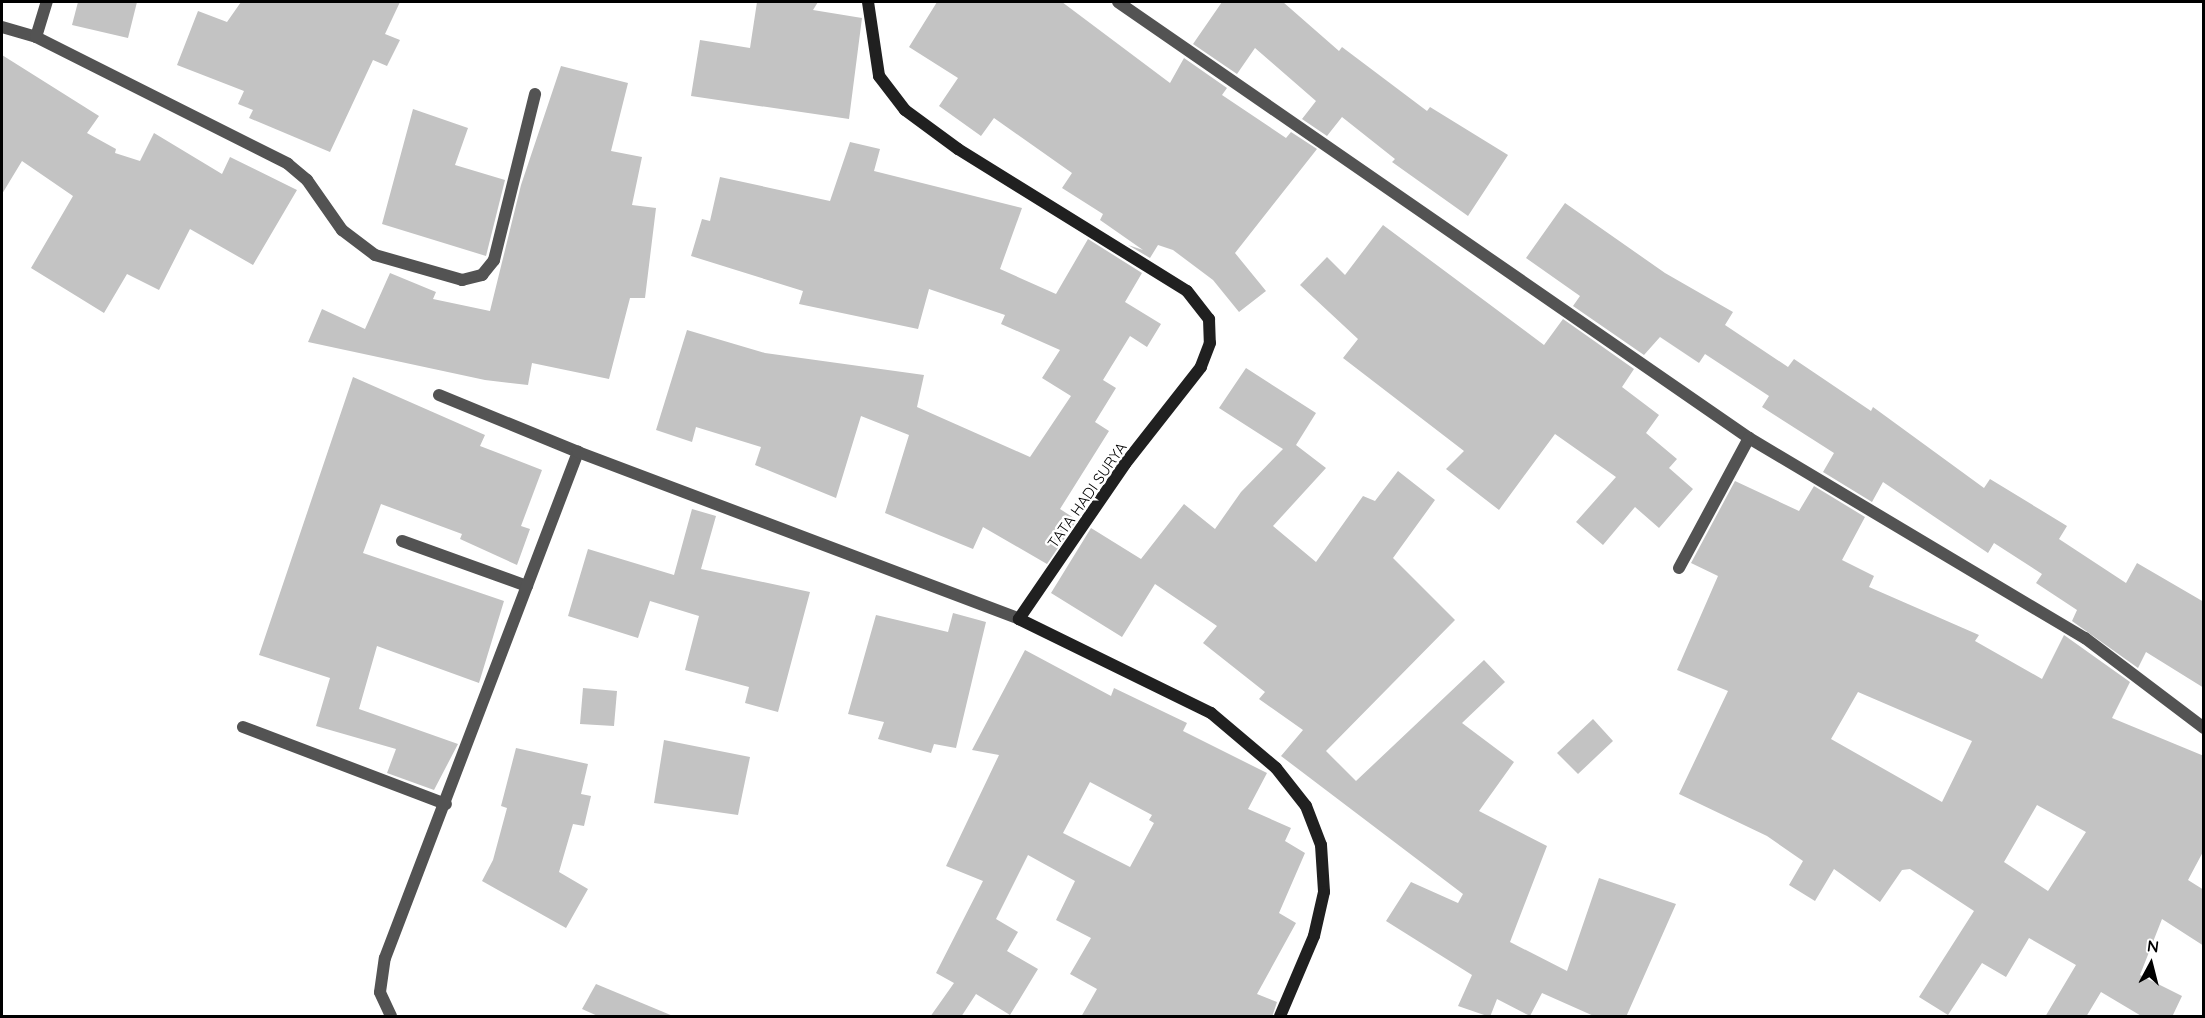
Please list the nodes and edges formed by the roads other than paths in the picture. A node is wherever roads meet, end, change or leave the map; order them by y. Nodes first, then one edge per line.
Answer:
1 (47, 2) edge
2 (868, 2) edge
3 (1118, 2) edge
4 (2, 27) edge
5 (36, 37) junction
6 (535, 94) dead end
7 (439, 395) dead end
8 (1749, 438) junction
9 (578, 452) junction
10 (402, 541) dead end
11 (1679, 568) dead end
12 (527, 586) junction
13 (1019, 618) junction
14 (243, 727) dead end
15 (2204, 728) edge
16 (447, 804) junction
17 (391, 1017) edge
18 (1280, 1017) edge

1 - 5 street
2 - 13 street, TATA HADI SURYA
3 - 8 street
4 - 5 street
5 - 6 street
7 - 9 street
8 - 11 street
8 - 15 street
9 - 12 street
9 - 13 street
10 - 12 street
12 - 16 street
13 - 18 street
14 - 16 street
16 - 17 street

